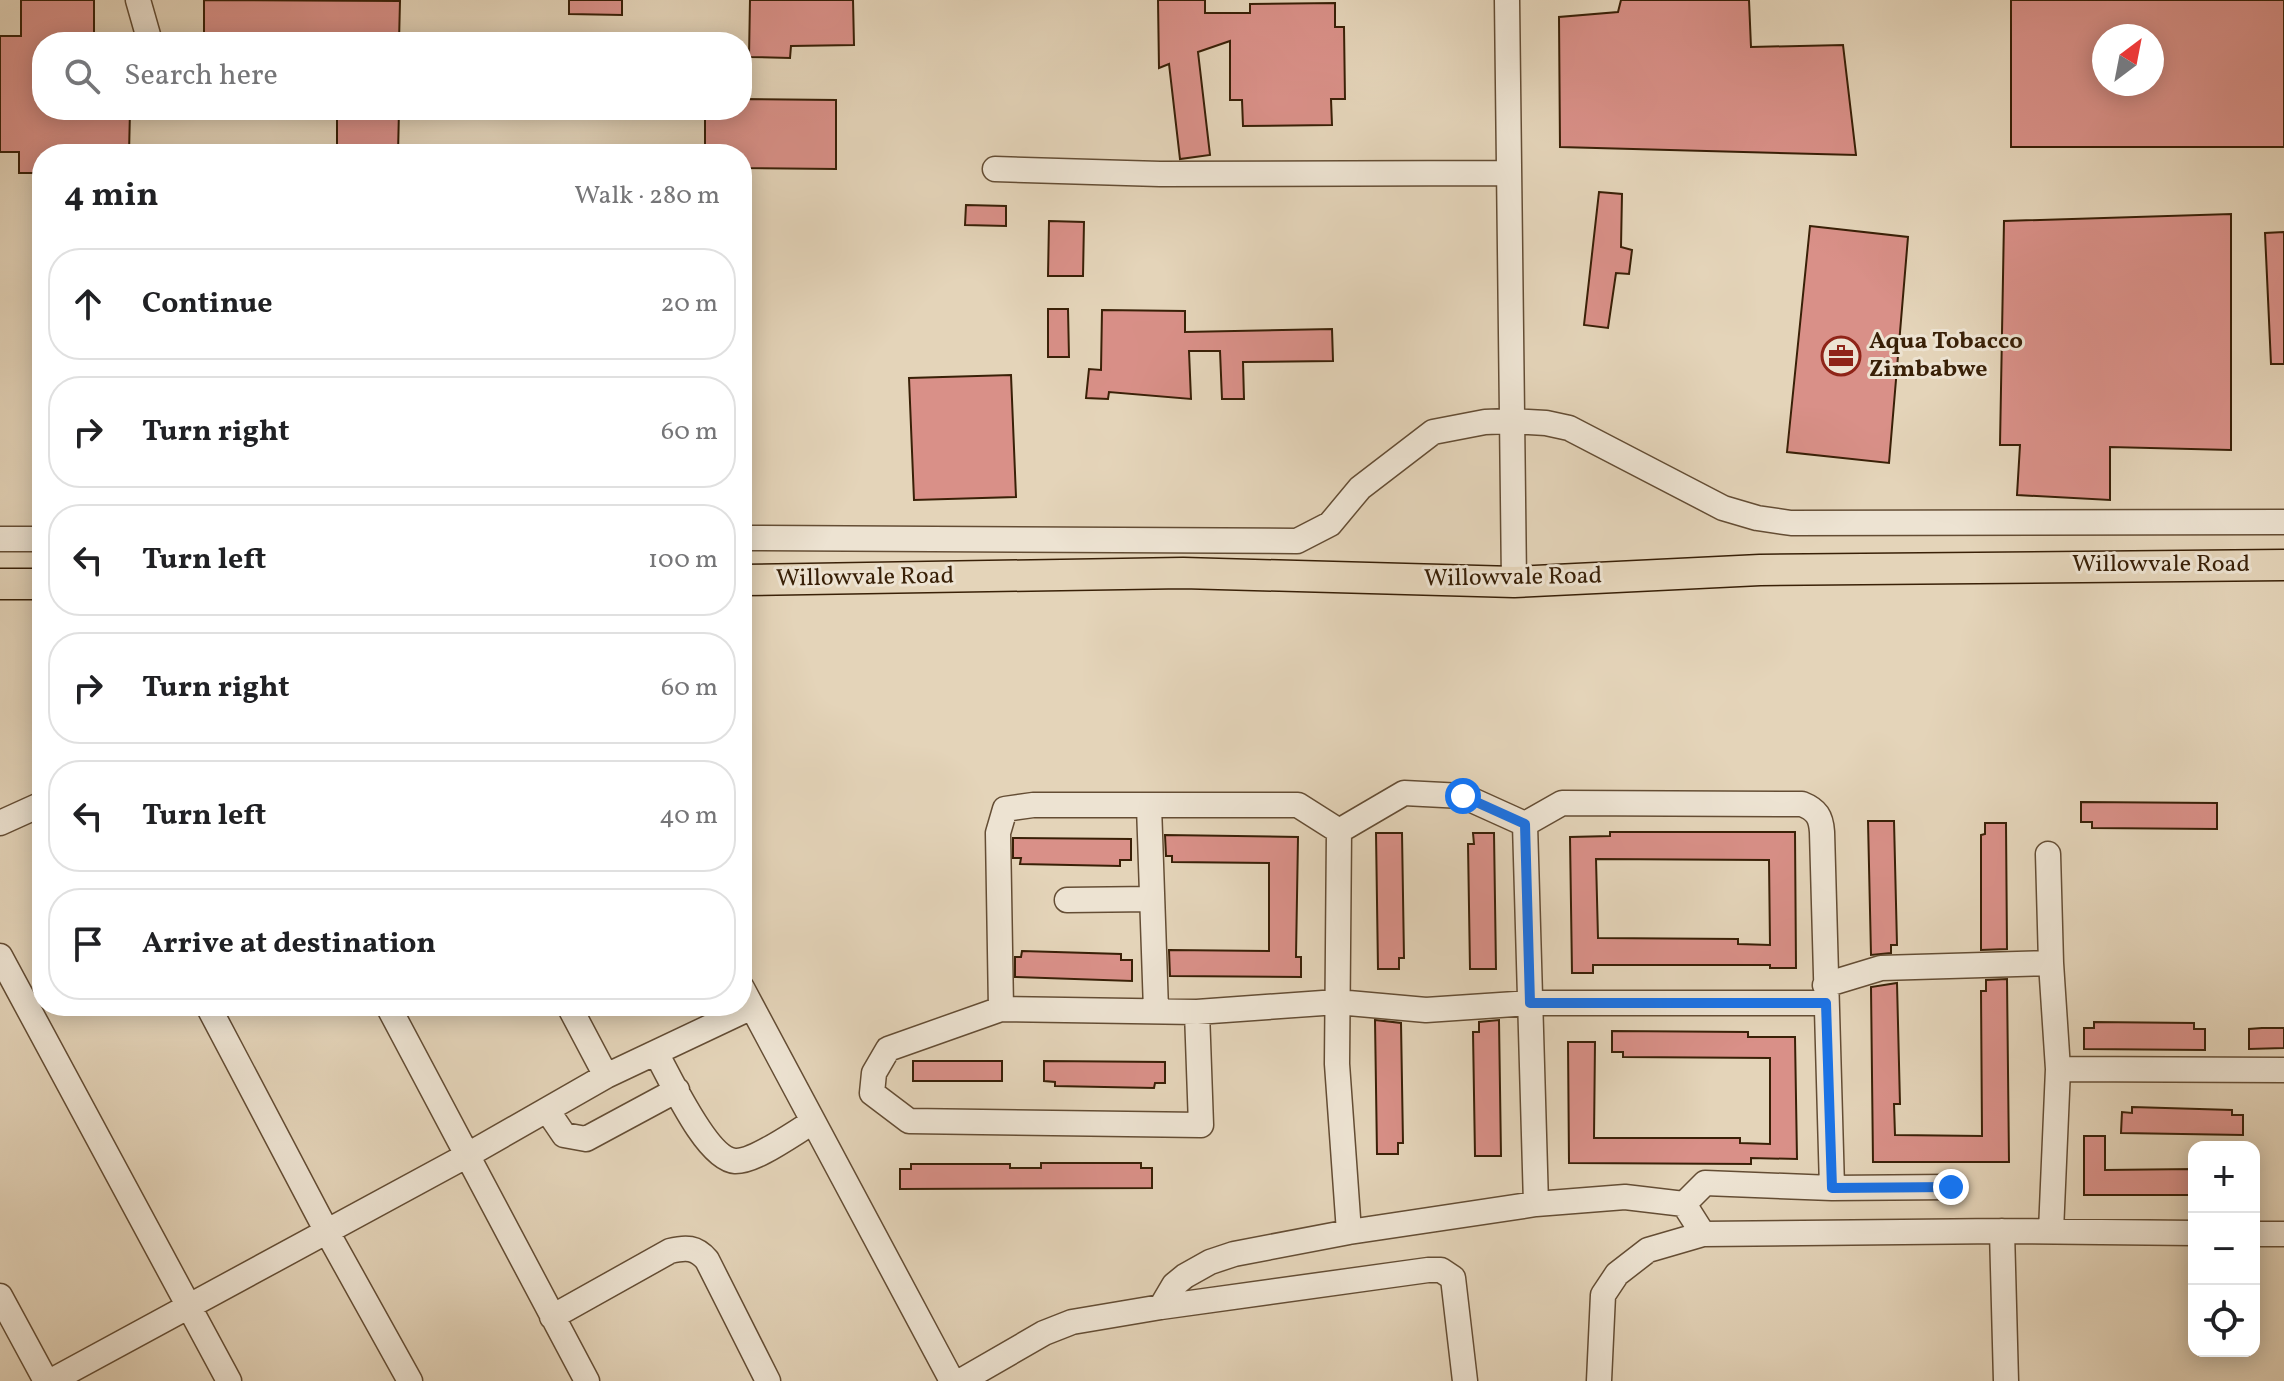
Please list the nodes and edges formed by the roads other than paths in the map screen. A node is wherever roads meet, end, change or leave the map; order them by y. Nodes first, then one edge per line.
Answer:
1 (138, 0) edge
2 (1507, 0) edge
3 (147, 32) edge
4 (995, 169) dead end
5 (1508, 173) junction
6 (1511, 421) junction
7 (2284, 522) edge
8 (752, 538) edge
9 (0, 539) edge
10 (32, 539) edge
11 (2284, 565) edge
12 (752, 580) edge
13 (1514, 582) junction
14 (0, 584) edge
15 (32, 584) edge
16 (1149, 806) junction
17 (32, 809) edge
18 (0, 823) edge
19 (1525, 824) junction
20 (1339, 831) junction
21 (2048, 854) dead end
22 (1152, 899) junction
23 (1067, 900) dead end
24 (0, 956) edge
25 (2051, 963) junction
26 (1825, 994) junction
27 (1337, 1002) junction
28 (1530, 1003) junction
29 (752, 1006) edge
30 (1001, 1009) junction
31 (1156, 1010) junction
32 (1197, 1012) junction
33 (32, 1016) edge
34 (32, 1016) edge
35 (213, 1016) edge
36 (393, 1016) edge
37 (574, 1016) edge
38 (716, 1016) edge
39 (656, 1053) junction
40 (2058, 1069) junction
41 (2284, 1070) edge
42 (606, 1076) junction
43 (677, 1090) junction
44 (547, 1110) junction
45 (813, 1122) junction
46 (466, 1156) junction
47 (1951, 1187) dead end
48 (1832, 1188) junction
49 (1536, 1204) junction
50 (1684, 1204) junction
51 (326, 1230) junction
52 (2002, 1231) junction
53 (2051, 1231) junction
54 (1349, 1232) junction
55 (2188, 1233) edge
56 (1703, 1234) junction
57 (2260, 1234) edge
58 (2284, 1234) edge
59 (0, 1296) edge
60 (188, 1307) junction
61 (1161, 1307) junction
62 (552, 1317) junction
63 (49, 1381) edge
64 (229, 1381) edge
65 (410, 1381) edge
66 (587, 1381) edge
67 (768, 1381) edge
68 (952, 1381) edge
69 (961, 1381) edge
70 (1465, 1381) edge
71 (1599, 1381) edge
72 (2006, 1381) edge

1 - 3 street
2 - 5 street
4 - 5 street
5 - 6 street
6 - 7 street
6 - 8 street
6 - 13 street
9 - 10 street
11 - 13 main road, Willowvale Road
12 - 13 main road, Willowvale Road
14 - 15 main road
16 - 20 street
16 - 22 street
16 - 30 street
17 - 18 street
19 - 20 street
19 - 26 street
19 - 28 street
20 - 27 street
21 - 25 street
22 - 23 street
22 - 31 street
24 - 34 street
25 - 26 street
25 - 40 street
26 - 28 street
26 - 48 street
27 - 28 street
27 - 32 street
27 - 54 street
28 - 49 street
29 - 45 street
30 - 31 street
30 - 32 street
31 - 32 street
33 - 60 street
35 - 51 street
36 - 46 street
37 - 42 street
38 - 39 street
39 - 42 street
39 - 43 street
40 - 41 street
40 - 53 street
42 - 44 street
43 - 44 street
43 - 45 street
44 - 46 street
45 - 68 street
46 - 51 street
46 - 62 street
47 - 48 street
48 - 50 street
49 - 50 street
49 - 54 street
50 - 56 street
51 - 60 street
51 - 65 street
52 - 53 street
52 - 56 street
52 - 72 street
53 - 55 street
54 - 61 street
56 - 71 street
57 - 58 street
59 - 63 street
60 - 63 street
60 - 64 street
61 - 69 street
61 - 70 street
62 - 66 street
62 - 67 street

